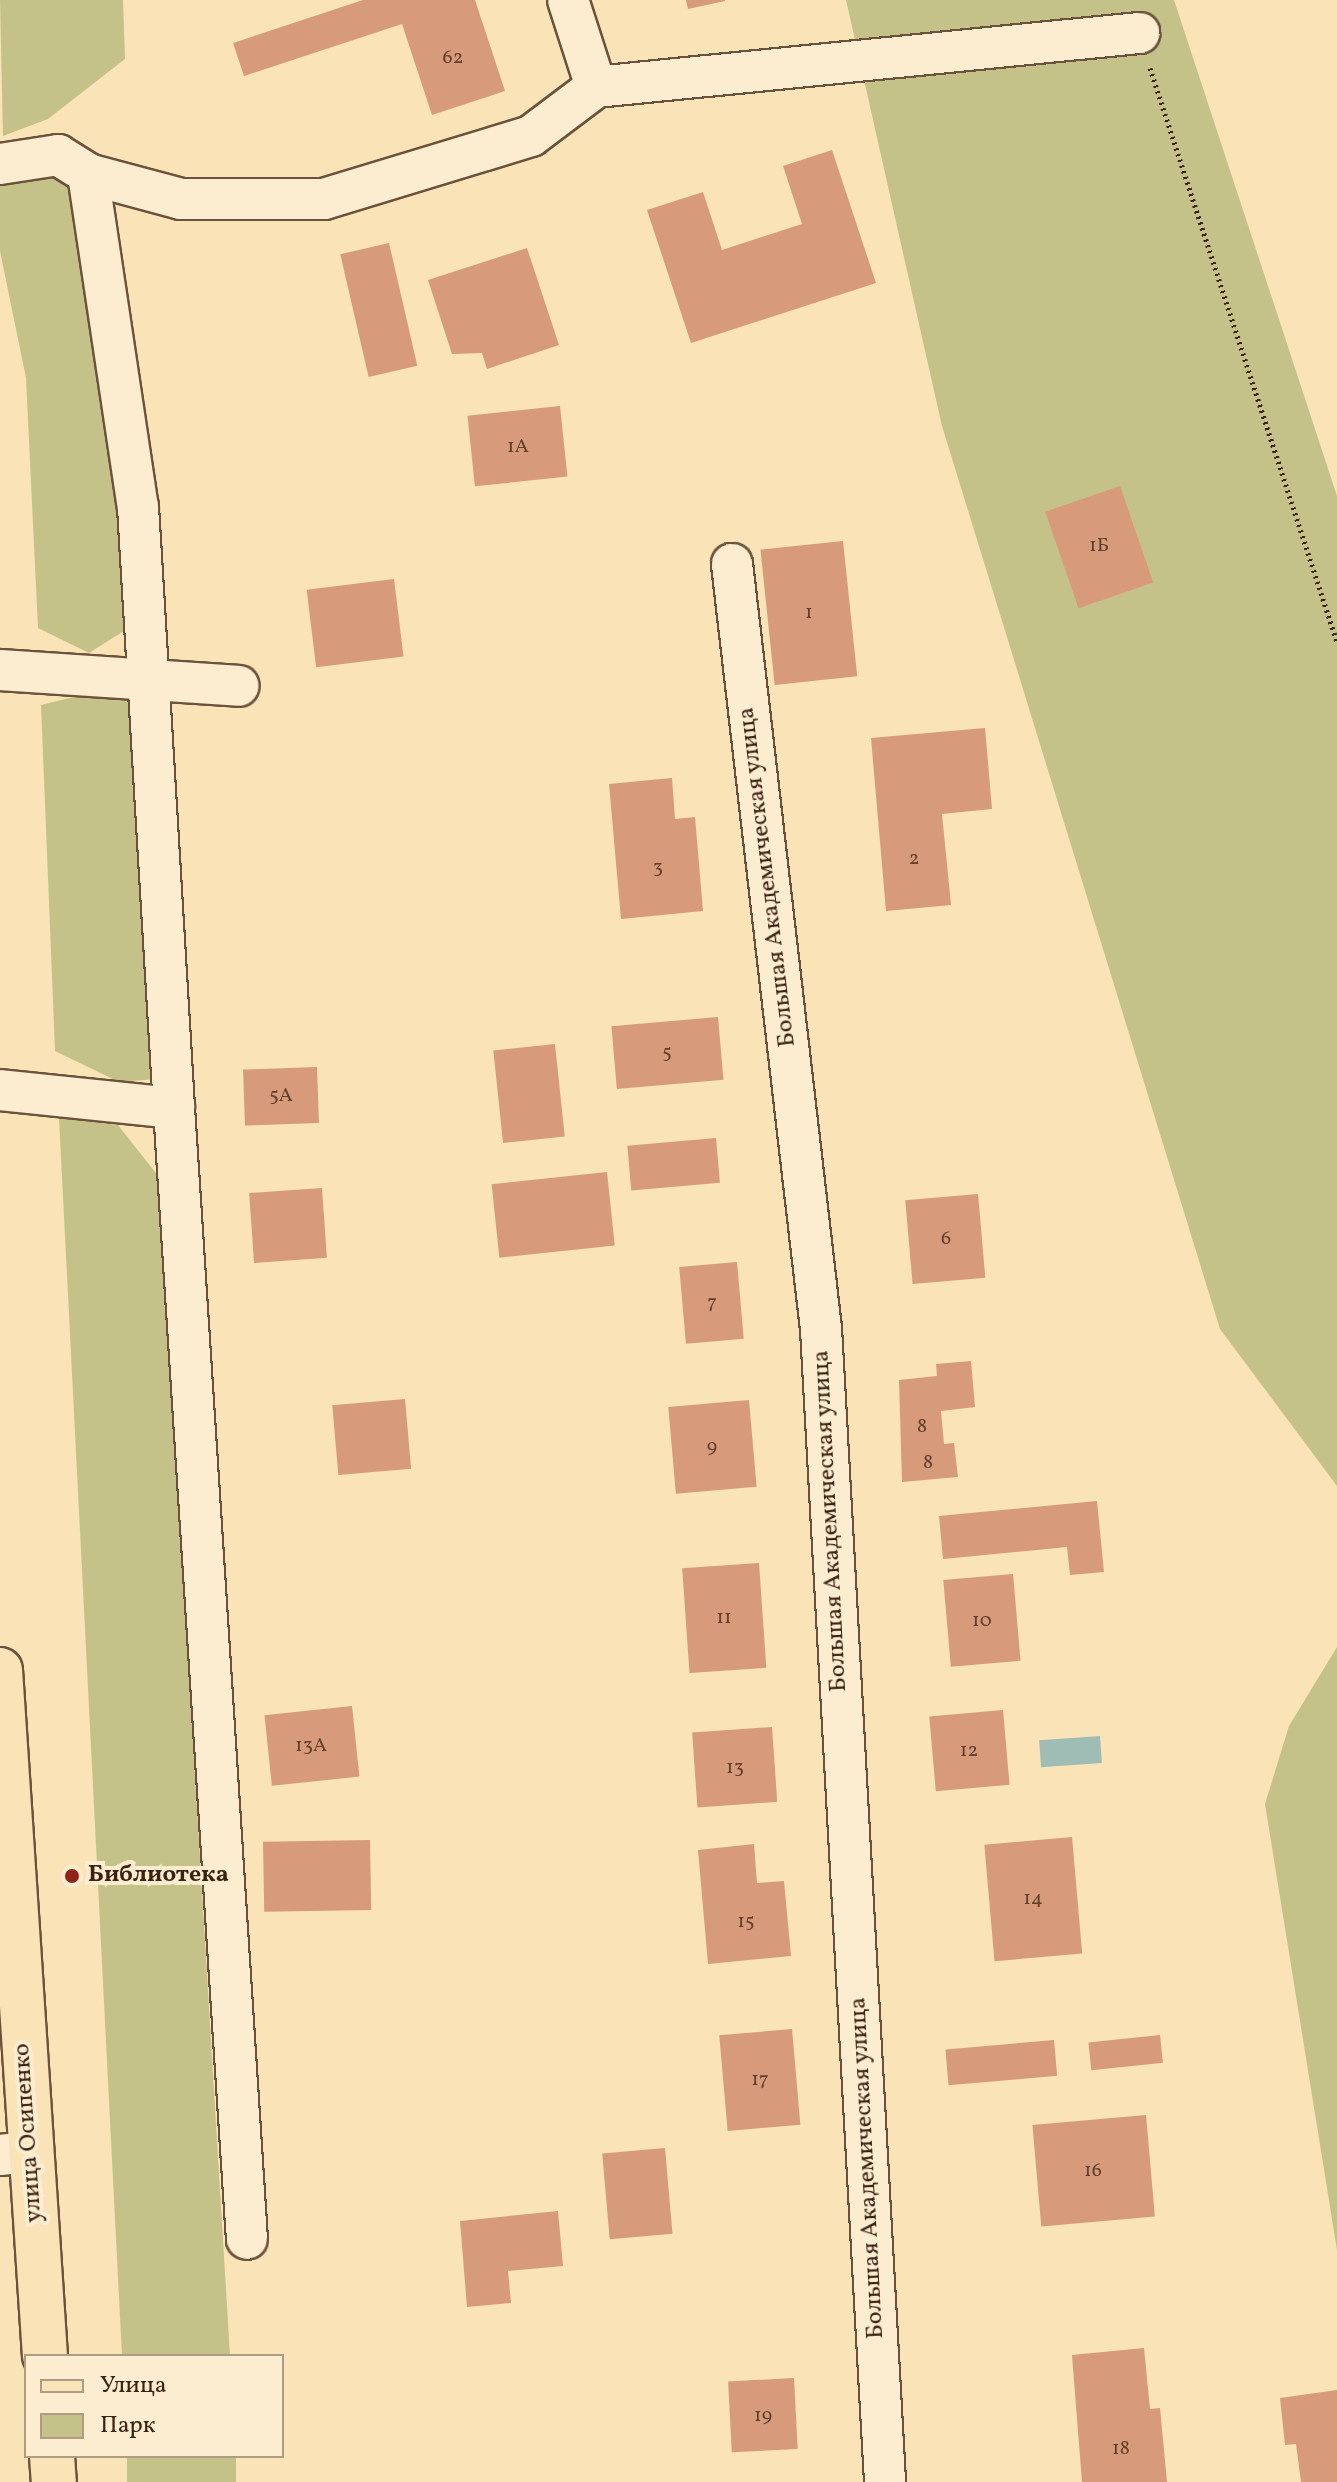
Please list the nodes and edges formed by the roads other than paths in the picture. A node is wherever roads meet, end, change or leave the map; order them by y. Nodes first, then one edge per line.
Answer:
1 (568, 0) edge
2 (1139, 33) road end
3 (596, 87) junction
4 (0, 164) edge
5 (88, 174) junction
6 (732, 564) dead end
7 (0, 670) edge
8 (152, 680) junction
9 (238, 686) dead end
10 (0, 1090) edge
11 (174, 1108) junction
12 (0, 1670) edge
13 (4, 1813) edge
14 (15, 2153) edge
15 (247, 2239) dead end
16 (45, 2354) edge
17 (52, 2458) edge
18 (54, 2482) edge
19 (885, 2482) edge

1 - 3 street
2 - 3 street
3 - 5 street
4 - 5 street
5 - 8 street
6 - 19 street, Большая Академическая улица
7 - 8 street
8 - 9 street
8 - 11 street
10 - 11 street
11 - 15 street
12 - 13 main road, улица Осипенко
13 - 14 main road, улица Осипенко
14 - 16 main road, улица Осипенко
17 - 18 main road

